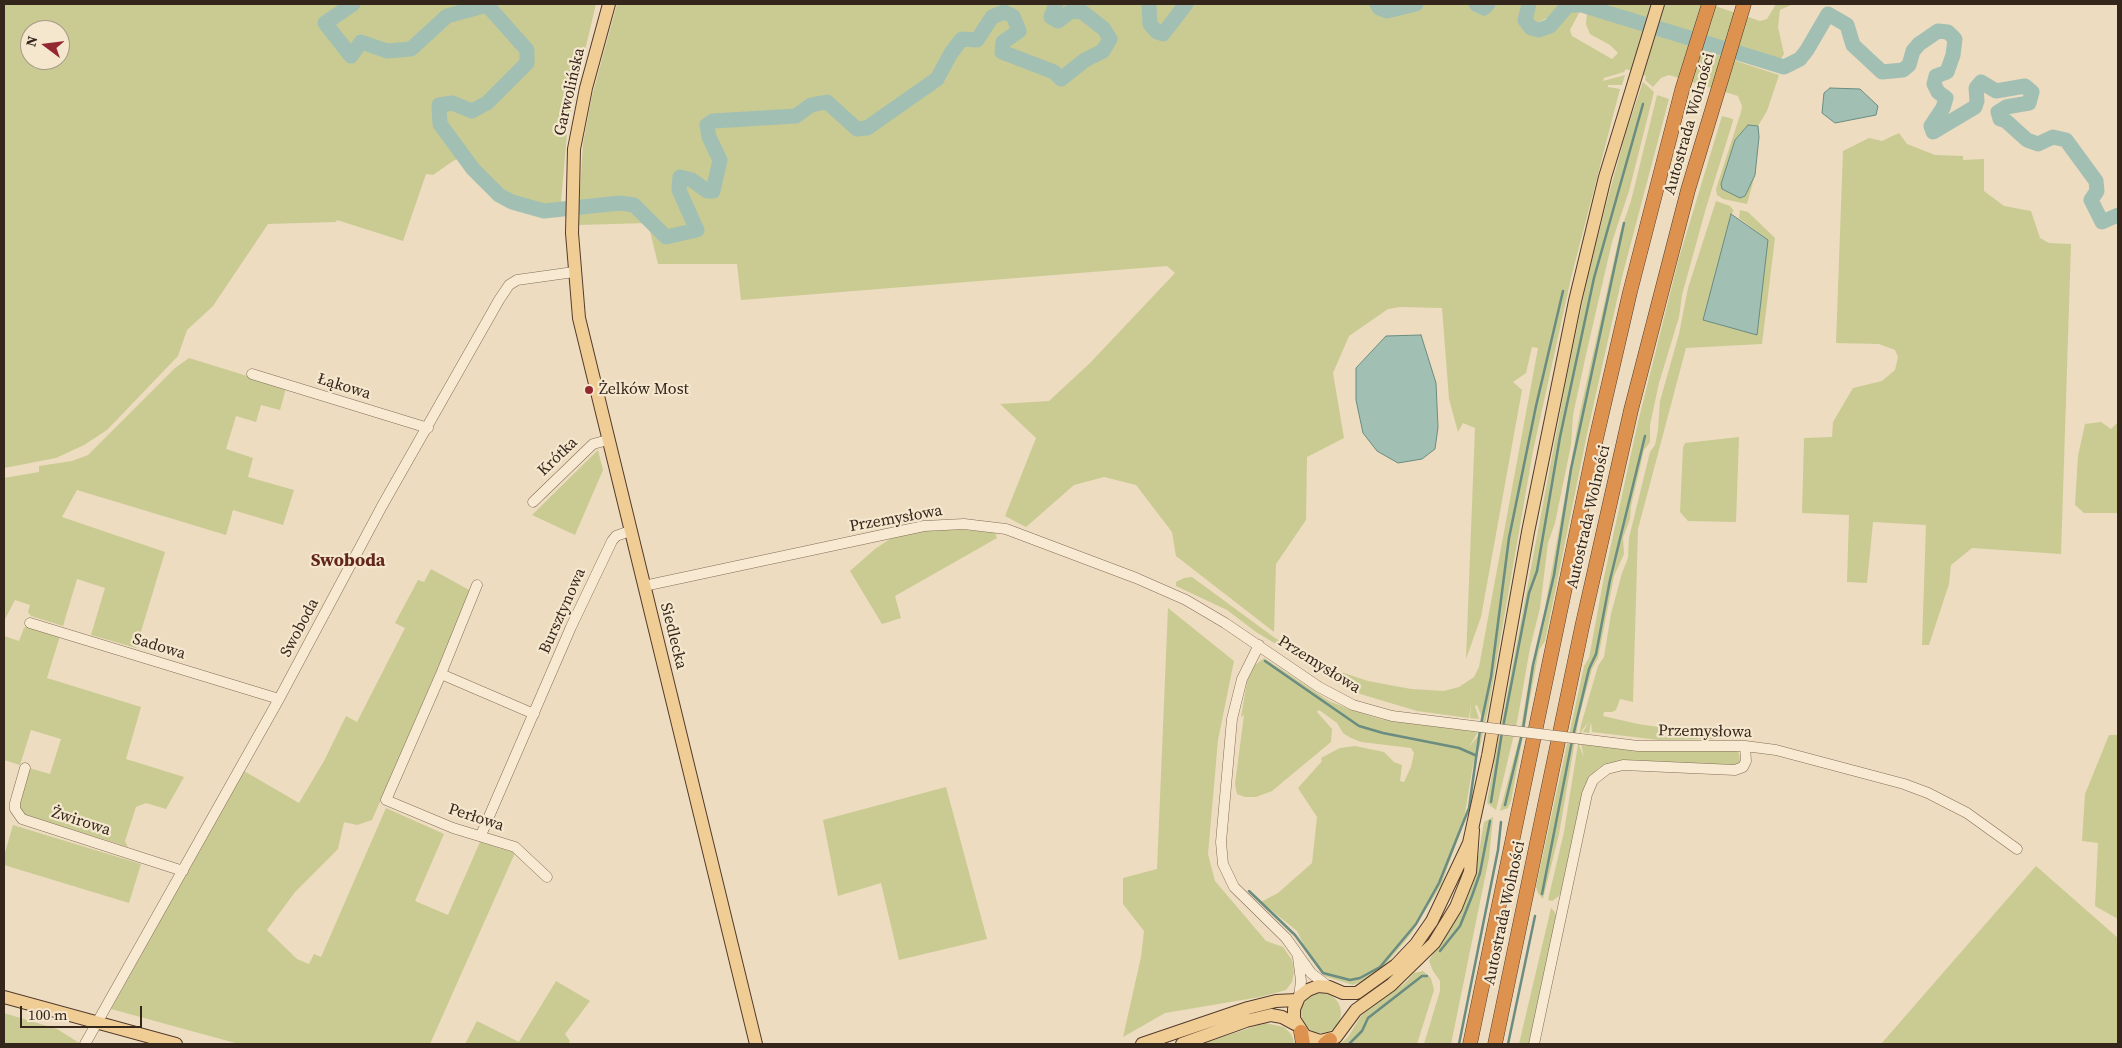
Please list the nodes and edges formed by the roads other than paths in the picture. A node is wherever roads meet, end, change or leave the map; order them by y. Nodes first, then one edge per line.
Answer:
1 (609, 4) edge
2 (1658, 4) edge
3 (1709, 4) edge
4 (1744, 4) edge
5 (572, 233) joint
6 (574, 272) junction
7 (252, 374) dead end
8 (428, 428) junction
9 (608, 440) junction
10 (533, 502) dead end
11 (630, 531) junction
12 (477, 585) dead end
13 (644, 586) junction
14 (30, 623) dead end
15 (1258, 645) junction
16 (441, 674) junction
17 (279, 699) junction
18 (534, 714) junction
19 (1745, 746) junction
20 (25, 768) dead end
21 (1473, 830) junction
22 (481, 836) junction
23 (2017, 849) dead end
24 (183, 871) junction
25 (547, 877) dead end
26 (1298, 956) junction
27 (1334, 989) junction
28 (4, 998) edge
29 (1298, 998) junction
30 (1348, 1022) junction
31 (97, 1023) junction
32 (1300, 1033) edge
33 (1328, 1042) edge
34 (86, 1044) edge
35 (176, 1044) edge
36 (756, 1044) edge
37 (1142, 1044) edge
38 (1182, 1044) edge
39 (1470, 1044) edge
40 (1495, 1044) edge
41 (1534, 1044) edge

1 - 5 main road, Garwolińska
2 - 21 main road
3 - 39 highway, Autostrada Wolności
4 - 40 highway, Autostrada Wolności
5 - 6 main road, Siedlecka
6 - 8 street, Swoboda
6 - 9 main road, Siedlecka
7 - 8 street, Łąkowa
8 - 17 street, Swoboda
9 - 10 street, Krótka
9 - 11 main road, Siedlecka
11 - 13 main road, Siedlecka
11 - 18 street, Bursztynowa
12 - 16 street
13 - 15 street, Przemysłowa
13 - 36 main road, Siedlecka
14 - 17 street, Sadowa
15 - 19 street, Przemysłowa, bridge
15 - 26 street
16 - 18 street
16 - 22 street, Perłowa
17 - 24 street, Swoboda
18 - 22 street, Bursztynowa
19 - 23 street, Przemysłowa
19 - 41 street
20 - 24 street, Żwirowa
21 - 27 main road
21 - 30 main road
22 - 25 street, Perłowa
24 - 31 street, Swoboda
26 - 27 street
26 - 29 street
27 - 29 main road
27 - 30 main road
28 - 31 main road
29 - 32 main road
29 - 37 main road
30 - 33 main road
31 - 34 street, Swoboda
31 - 35 main road
32 - 33 main road
32 - 38 main road

